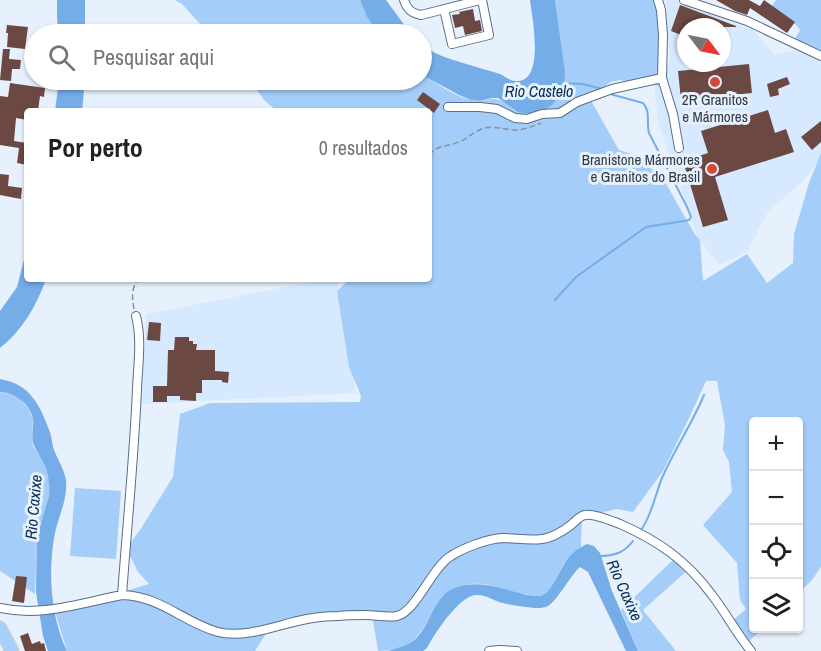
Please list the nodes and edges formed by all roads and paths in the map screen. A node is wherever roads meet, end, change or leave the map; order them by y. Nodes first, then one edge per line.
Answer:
1 (404, 0) edge
2 (481, 0) edge
3 (658, 0) edge
4 (684, 0) edge
5 (444, 9) junction
6 (821, 56) edge
7 (662, 78) junction
8 (448, 107) dead end
9 (560, 113) junction
10 (679, 148) dead end
11 (432, 152) edge
12 (136, 282) edge
13 (136, 316) joint
14 (122, 595) junction
15 (0, 608) edge
16 (0, 628) edge
17 (12, 651) edge
18 (489, 651) edge
19 (517, 651) edge
20 (751, 651) edge

1 - 5 street
2 - 5 street
2 - 5 street
3 - 7 street
4 - 6 street
7 - 9 street
7 - 10 street
8 - 9 street
9 - 11 path
12 - 13 path
13 - 14 street
14 - 15 street
14 - 20 street
16 - 17 main road
18 - 19 street

